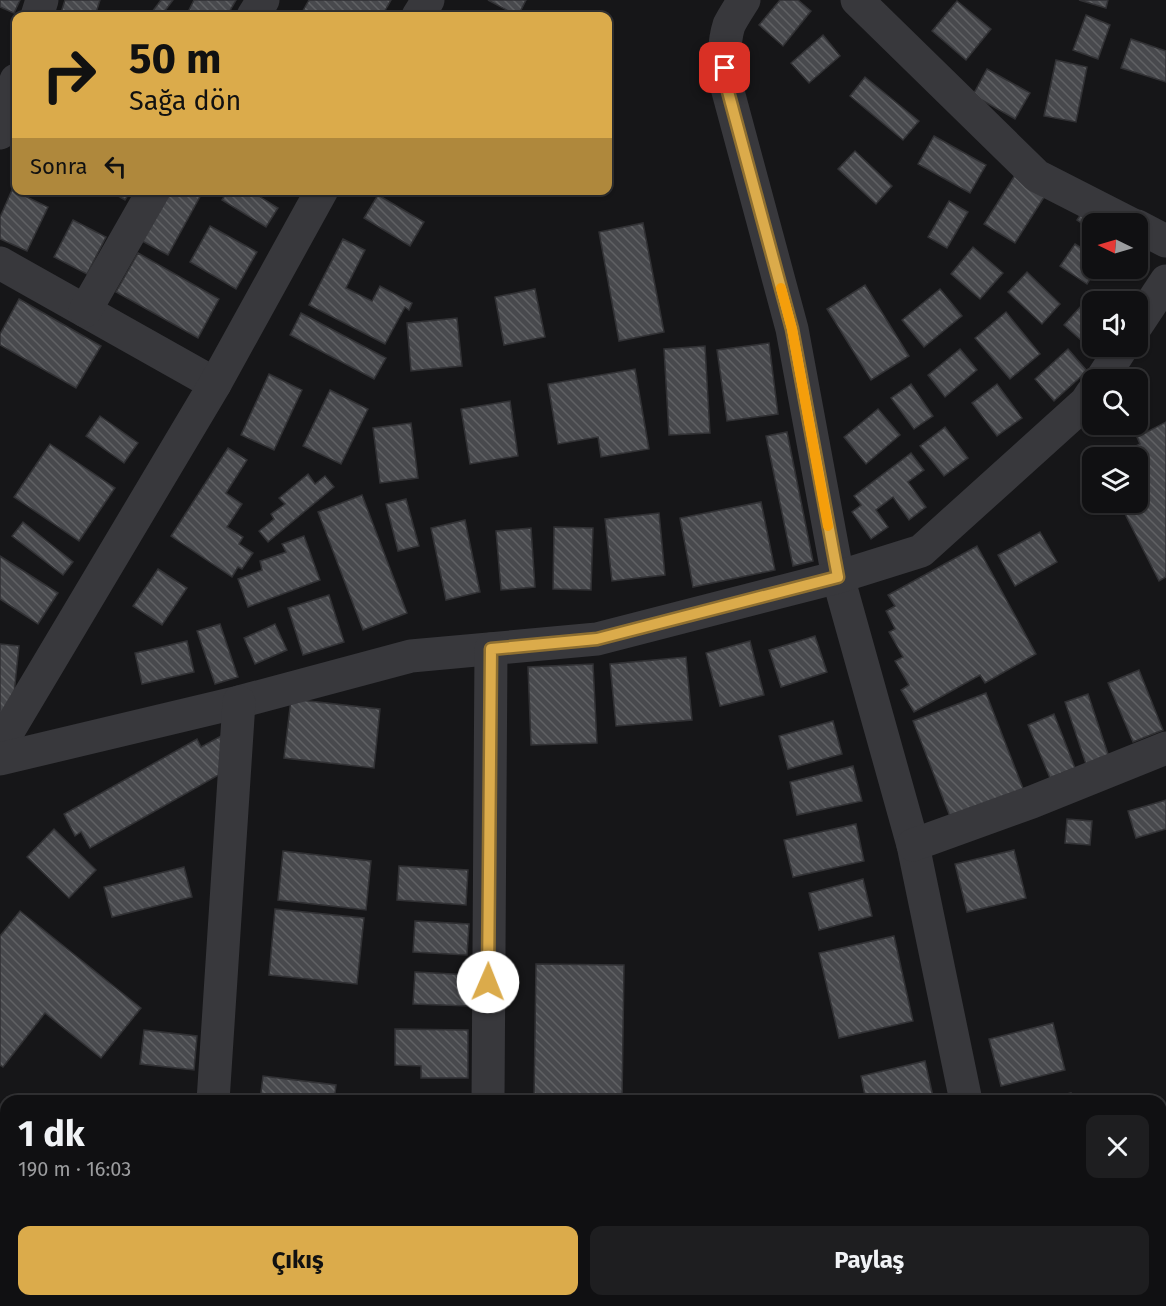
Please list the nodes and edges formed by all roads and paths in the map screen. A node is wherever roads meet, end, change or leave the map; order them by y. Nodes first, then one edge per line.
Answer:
1 (744, 0) edge
2 (857, 0) edge
3 (12, 93) edge
4 (0, 133) edge
5 (151, 195) edge
6 (319, 195) edge
7 (1109, 213) edge
8 (1148, 232) edge
9 (1166, 241) edge
10 (0, 263) edge
11 (1166, 281) edge
12 (1148, 308) edge
13 (85, 311) junction
14 (215, 384) junction
15 (1082, 406) edge
16 (838, 577) junction
17 (491, 649) junction
18 (239, 702) junction
19 (0, 745) edge
20 (1166, 748) edge
21 (0, 759) edge
22 (913, 845) junction
23 (213, 1095) edge
24 (488, 1095) edge
25 (965, 1095) edge

1 - 16 street
2 - 7 street
3 - 4 street
5 - 13 street
6 - 14 street
8 - 9 street
10 - 13 street
11 - 12 street
13 - 14 street
14 - 19 street
15 - 16 street
16 - 17 street
16 - 22 street
17 - 18 street
17 - 24 street
18 - 21 street
18 - 23 street
20 - 22 street
22 - 25 street

